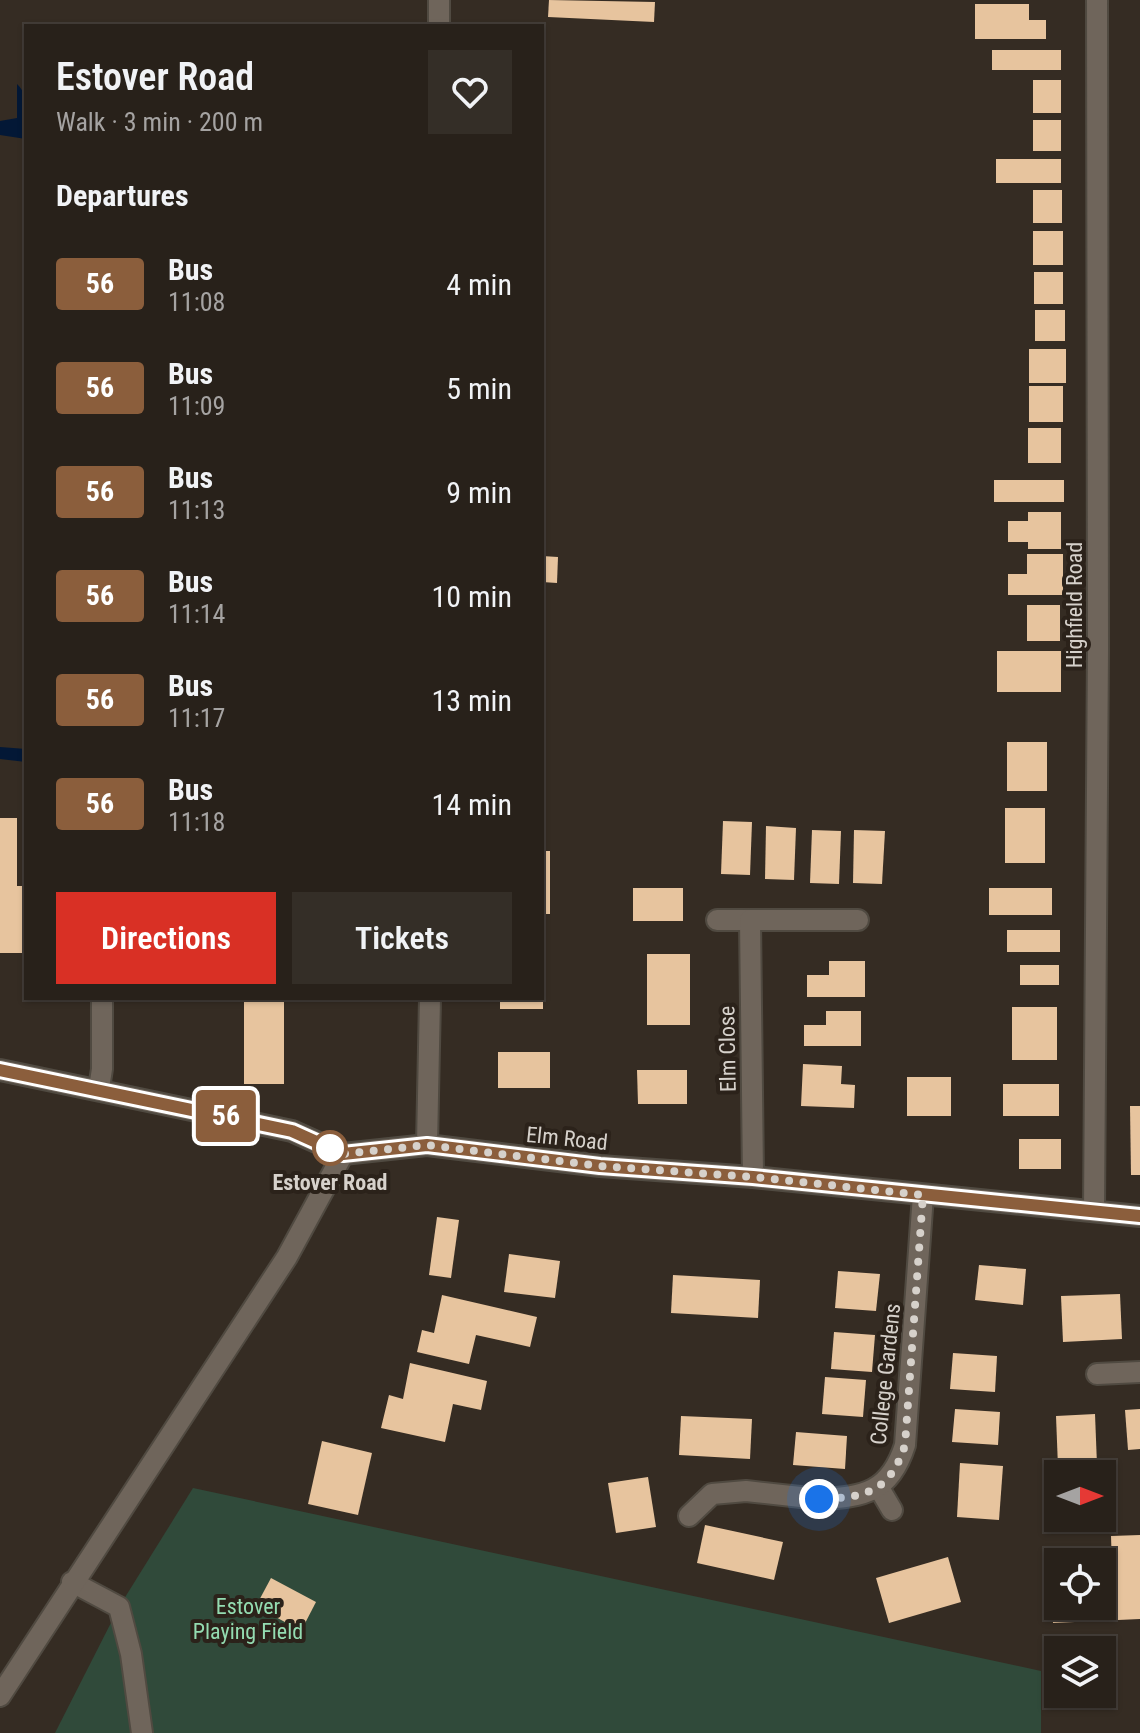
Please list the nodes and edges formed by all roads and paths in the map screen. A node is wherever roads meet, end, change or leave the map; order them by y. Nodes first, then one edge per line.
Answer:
1 (439, 0) edge
2 (1097, 0) edge
3 (439, 24) edge
4 (717, 920) dead end
5 (750, 920) junction
6 (858, 920) dead end
7 (102, 1000) edge
8 (430, 1000) edge
9 (0, 1070) edge
10 (99, 1088) junction
11 (427, 1145) junction
12 (343, 1154) junction
13 (753, 1177) junction
14 (923, 1195) junction
15 (1094, 1211) junction
16 (1140, 1216) edge
17 (1140, 1372) edge
18 (1097, 1374) dead end
19 (879, 1488) junction
20 (892, 1510) dead end
21 (689, 1516) dead end
22 (72, 1582) junction
23 (0, 1696) edge
24 (142, 1733) edge

1 - 3 street
2 - 15 street, Highfield Road
4 - 5 street
5 - 6 street
5 - 13 street, Elm Close
7 - 10 street
8 - 11 street
9 - 10 street
10 - 12 street
11 - 12 street, Elm Road
11 - 13 street, Elm Road
12 - 22 street
13 - 14 street, Elm Road
14 - 15 street, Elm Road
14 - 19 street, College Gardens
15 - 16 street, Elm Road
17 - 18 street
19 - 20 street
19 - 21 street
22 - 23 street
22 - 24 street

